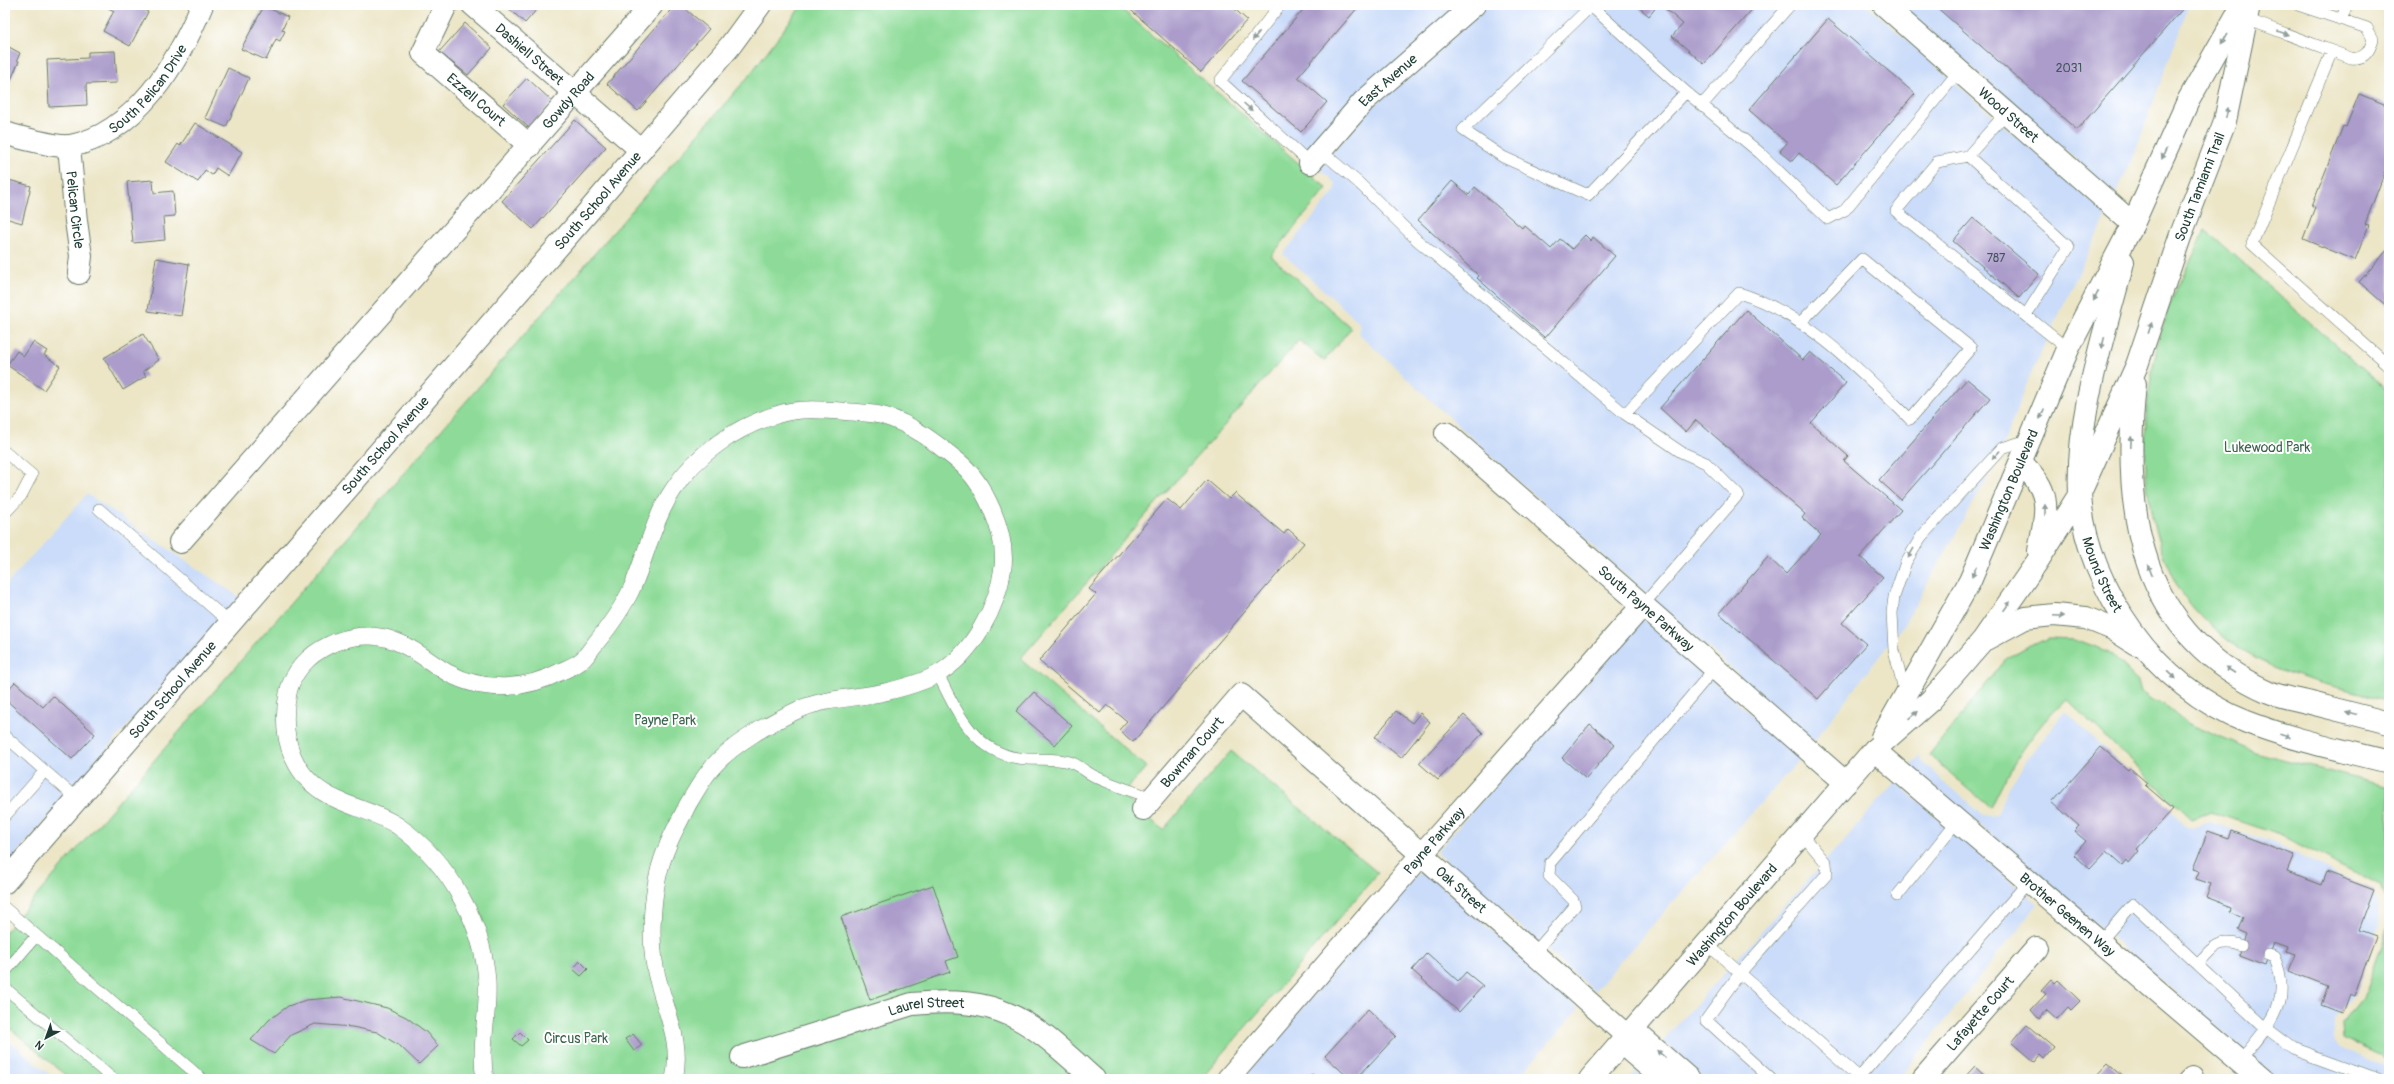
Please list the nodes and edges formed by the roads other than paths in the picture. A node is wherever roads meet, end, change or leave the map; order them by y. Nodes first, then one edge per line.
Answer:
1 (202, 5) edge
2 (446, 5) edge
3 (472, 5) edge
4 (652, 5) edge
5 (760, 5) edge
6 (1280, 5) edge
7 (1474, 5) edge
8 (1790, 5) edge
9 (1884, 5) edge
10 (2298, 5) edge
11 (2347, 5) edge
12 (1590, 6) edge
13 (2246, 10) edge
14 (2341, 20) junction
15 (2332, 51) junction
16 (1959, 71) junction
17 (1686, 92) junction
18 (575, 94) junction
19 (1702, 105) junction
20 (2006, 113) junction
21 (5, 133) edge
22 (69, 146) junction
23 (530, 146) junction
24 (641, 150) junction
25 (1968, 156) junction
26 (1316, 157) junction
27 (2133, 224) junction
28 (79, 273) dead end
29 (2026, 315) junction
30 (1800, 323) junction
31 (2068, 349) junction
32 (2137, 365) junction
33 (2389, 366) edge
34 (1625, 414) junction
35 (1446, 433) dead end
36 (2031, 439) junction
37 (5, 452) edge
38 (2021, 463) junction
39 (2080, 494) junction
40 (100, 509) dead end
41 (5, 513) edge
42 (180, 542) dead end
43 (2037, 562) junction
44 (1643, 605) junction
45 (229, 622) junction
46 (1983, 640) junction
47 (2147, 652) junction
48 (1715, 668) junction
49 (938, 674) junction
50 (1905, 694) junction
51 (1241, 695) joint
52 (2389, 723) edge
53 (5, 736) edge
54 (1874, 750) junction
55 (2389, 762) edge
56 (44, 772) junction
57 (1846, 783) junction
58 (77, 799) junction
59 (1148, 804) joint
60 (5, 816) edge
61 (1958, 820) junction
62 (1802, 834) junction
63 (1422, 854) junction
64 (2029, 881) junction
65 (5, 882) edge
66 (1897, 896) dead end
67 (5, 908) edge
68 (36, 936) junction
69 (2100, 942) junction
70 (1707, 944) junction
71 (2242, 945) dead end
72 (2037, 948) dead end
73 (1534, 953) junction
74 (2268, 955) dead end
75 (2198, 964) junction
76 (5, 972) edge
77 (1740, 973) junction
78 (5, 988) edge
79 (2266, 1028) junction
80 (1627, 1036) junction
81 (742, 1057) dead end
82 (2240, 1061) junction
83 (113, 1079) edge
84 (202, 1079) edge
85 (485, 1079) edge
86 (674, 1079) edge
87 (1094, 1079) edge
88 (1228, 1079) edge
89 (1590, 1079) edge
90 (1663, 1079) edge
91 (1689, 1079) edge
92 (1771, 1079) edge
93 (1859, 1079) edge
94 (1922, 1079) edge
95 (2261, 1079) edge
96 (2378, 1079) edge

1 - 22 street, South Pelican Drive
2 - 23 street, Ezzell Court
3 - 18 street, Dashiell Street
4 - 18 street, Gowdy Road
5 - 24 street, South School Avenue
6 -> 26 lane
7 - 26 street, East Avenue
8 - 19 lane
9 - 16 street, Wood Street
10 - 14 lane
11 - 14 lane
12 - 17 lane
12 - 17 lane
13 -> 15 lane
13 -> 27 street
32 -> 13 street, South Tamiami Trail
14 - 15 lane
15 - 33 lane
16 - 19 lane
16 - 20 street, Wood Street
17 - 19 lane
18 - 23 street, Gowdy Road
18 - 24 street, Dashiell Street
20 - 25 lane
20 - 27 street, Wood Street
21 - 22 street
22 - 28 street, Pelican Circle
23 - 42 street, Gowdy Road
24 - 45 street, South School Avenue
25 - 29 lane
25 - 29 lane
26 - 34 lane
27 -> 31 street, Washington Boulevard
27 -> 39 street, Mound Street
29 - 31 lane
30 - 30 lane
30 - 34 lane
31 -> 36 street, Washington Boulevard
32 - 39 street, Washington Boulevard
52 -> 32 street
34 - 44 lane
35 - 44 street, South Payne Parkway
36 - 38 street, Washington Boulevard
36 -> 50 lane
37 - 41 lane
43 -> 38 street
38 -> 50 street, Washington Boulevard
39 - 43 street, Washington Boulevard
39 - 47 street, Mound Street
40 - 45 lane
46 -> 43 street, Washington Boulevard
44 - 48 street, South Payne Parkway
44 - 63 street, Payne Parkway
45 - 58 street, South School Avenue
46 -> 47 street
54 -> 46 street, Washington Boulevard
47 -> 55 street, Mound Street
48 - 57 street, South Payne Parkway
48 - 73 lane
49 - 59 lane
49 - 85 street
49 - 86 street
50 - 54 street, Washington Boulevard
51 - 59 street, Bowman Court
51 - 63 street, Oak Street
53 - 56 lane
54 - 57 street, Washington Boulevard
54 - 61 street, Brother Geenen Way
56 - 58 lane
56 - 60 lane
57 - 62 street, Washington Boulevard
58 - 65 street, South School Avenue
61 - 64 street, Brother Geenen Way
61 - 66 lane
62 - 70 street, Washington Boulevard
62 - 77 lane
63 - 73 street, Oak Street
63 - 88 street, Payne Parkway
64 - 69 street, Brother Geenen Way
64 - 93 lane
67 - 68 lane
68 - 76 lane
68 - 84 lane
69 - 75 lane
69 - 82 street, Brother Geenen Way
70 - 77 lane
70 - 80 street, Washington Boulevard
71 - 75 lane
72 - 94 street, Lafayette Court
73 - 80 street, Oak Street
74 - 79 lane
75 - 79 lane
77 - 92 lane
77 - 93 lane
78 - 83 lane
79 - 82 lane
79 - 96 lane
80 - 89 street, Washington Boulevard
80 - 90 street
91 -> 80 street
81 - 87 street, Laurel Street
82 - 95 street, Brother Geenen Way

